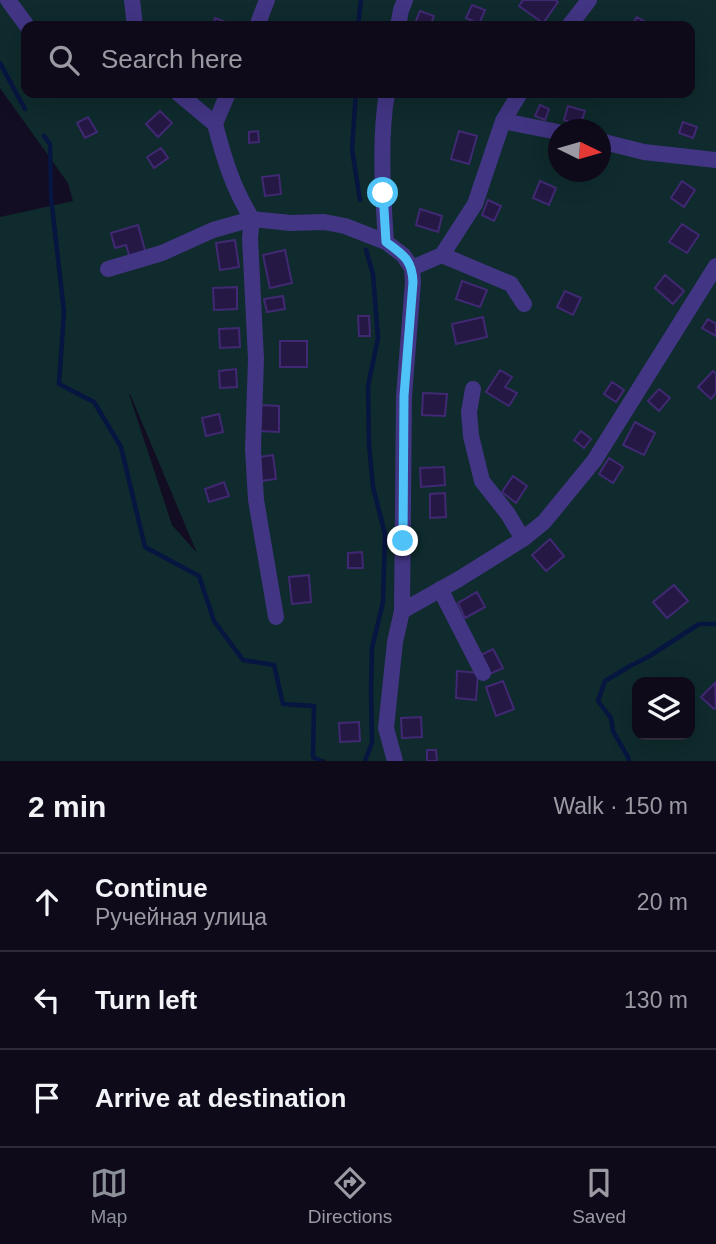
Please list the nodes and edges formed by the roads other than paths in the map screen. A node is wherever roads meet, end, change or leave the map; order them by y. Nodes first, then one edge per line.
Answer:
1 (8, 0) edge
2 (132, 0) edge
3 (267, 0) edge
4 (405, 0) edge
5 (589, 0) edge
6 (23, 21) edge
7 (134, 21) edge
8 (259, 21) edge
9 (399, 21) edge
10 (573, 21) edge
11 (184, 98) edge
12 (226, 98) edge
13 (386, 98) edge
14 (517, 98) edge
15 (503, 121) junction
16 (215, 124) junction
17 (548, 130) edge
18 (611, 144) edge
19 (716, 160) edge
20 (252, 219) junction
21 (386, 242) junction
22 (442, 255) junction
23 (716, 266) edge
24 (412, 268) junction
25 (108, 269) dead end
26 (524, 304) dead end
27 (473, 389) dead end
28 (523, 539) junction
29 (440, 589) junction
30 (402, 611) junction
31 (276, 617) dead end
32 (483, 673) dead end
33 (395, 761) edge

1 - 6 street
2 - 7 street
3 - 8 street
4 - 9 street
5 - 10 street
11 - 16 street
12 - 16 street
13 - 21 street
14 - 15 street
15 - 17 street
15 - 22 street
16 - 20 street
18 - 19 street
20 - 21 street
20 - 25 street
20 - 31 street
21 - 24 street
22 - 24 street
22 - 26 street
23 - 28 street
24 - 30 street
27 - 28 street
28 - 29 street
29 - 30 street
29 - 32 street
30 - 33 street

